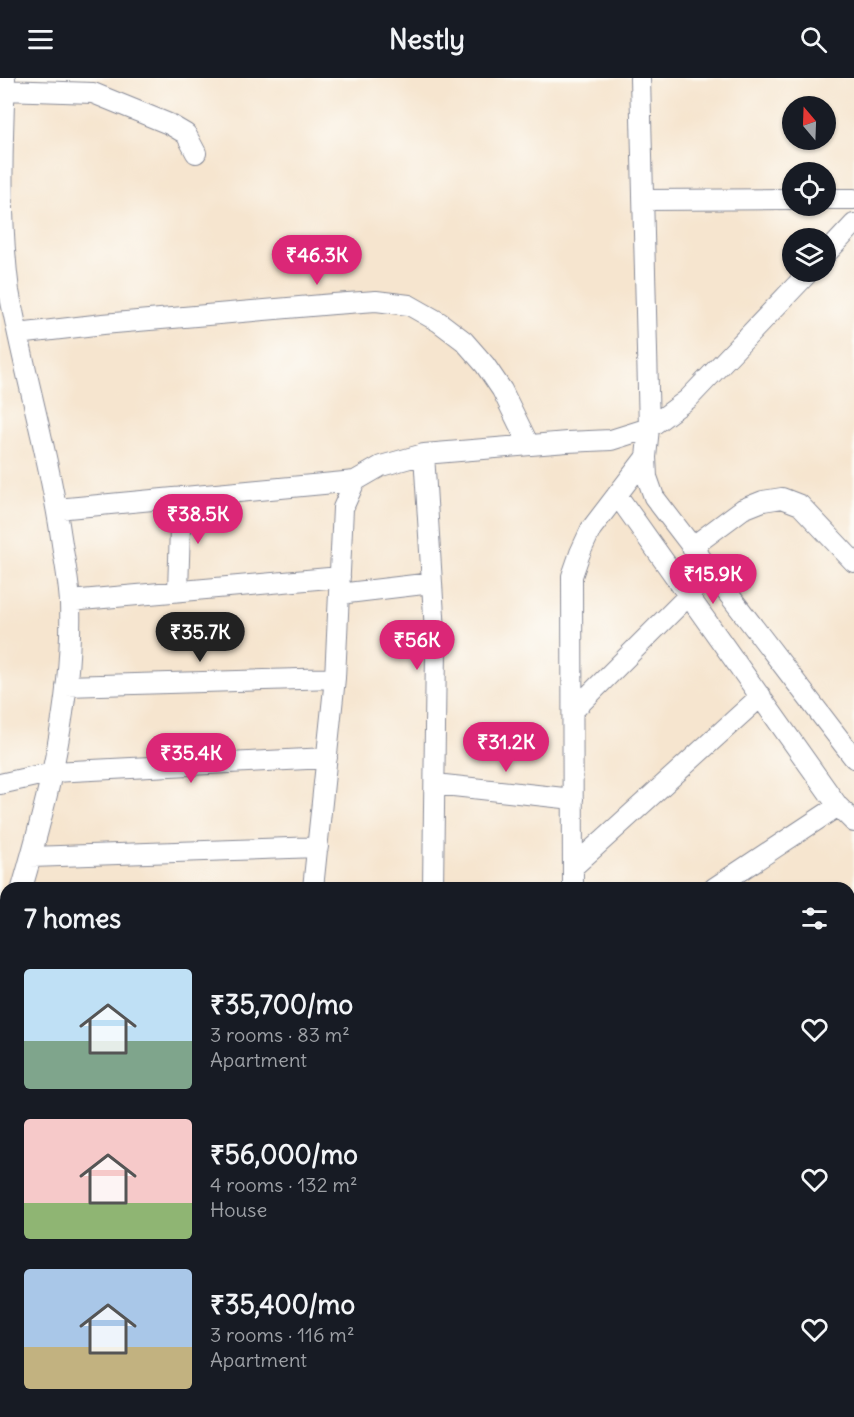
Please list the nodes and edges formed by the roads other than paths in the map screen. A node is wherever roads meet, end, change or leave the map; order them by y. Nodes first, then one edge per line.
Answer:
1 (640, 78) edge
2 (4, 84) edge
3 (196, 153) dead end
4 (782, 199) edge
5 (836, 199) edge
6 (854, 199) edge
7 (644, 200) junction
8 (854, 224) edge
9 (836, 243) edge
10 (799, 282) edge
11 (18, 334) junction
12 (649, 428) junction
13 (529, 445) junction
14 (424, 454) junction
15 (646, 456) junction
16 (355, 481) junction
17 (617, 495) junction
18 (181, 497) junction
19 (57, 509) junction
20 (692, 547) junction
21 (854, 562) edge
22 (710, 570) junction
23 (432, 583) junction
24 (339, 585) junction
25 (178, 591) junction
26 (688, 595) junction
27 (70, 601) junction
28 (335, 678) junction
29 (66, 686) junction
30 (761, 696) junction
31 (573, 711) junction
32 (327, 758) junction
33 (854, 758) edge
34 (53, 772) junction
35 (0, 784) edge
36 (435, 784) junction
37 (573, 799) junction
38 (838, 806) junction
39 (854, 822) edge
40 (318, 847) junction
41 (31, 857) junction
42 (573, 867) junction
43 (24, 882) edge
44 (314, 882) edge
45 (434, 882) edge
46 (573, 882) edge
47 (731, 882) edge

1 - 7 street
2 - 3 street
2 - 11 street
4 - 7 street
5 - 6 street
7 - 12 street
8 - 9 street
10 - 12 street
11 - 13 street
11 - 19 street
12 - 13 street
12 - 15 street
13 - 14 street
14 - 16 street
14 - 23 street
15 - 17 street
15 - 20 street
16 - 18 street
16 - 24 street
17 - 26 street
17 - 31 street
18 - 19 street
18 - 25 street
19 - 27 street
20 - 21 street
20 - 22 street
22 - 26 street
22 - 33 street
23 - 24 street
23 - 36 street
24 - 25 street
24 - 28 street
25 - 27 street
26 - 30 street
26 - 31 street
27 - 29 street
28 - 29 street
28 - 32 street
29 - 34 street
30 - 38 street
30 - 42 street
31 - 37 street
32 - 34 street
32 - 40 street
34 - 35 street
34 - 41 street
36 - 37 street
36 - 45 street
37 - 42 street
38 - 39 street
38 - 47 street
40 - 41 street
40 - 44 street
41 - 43 street
42 - 46 street

